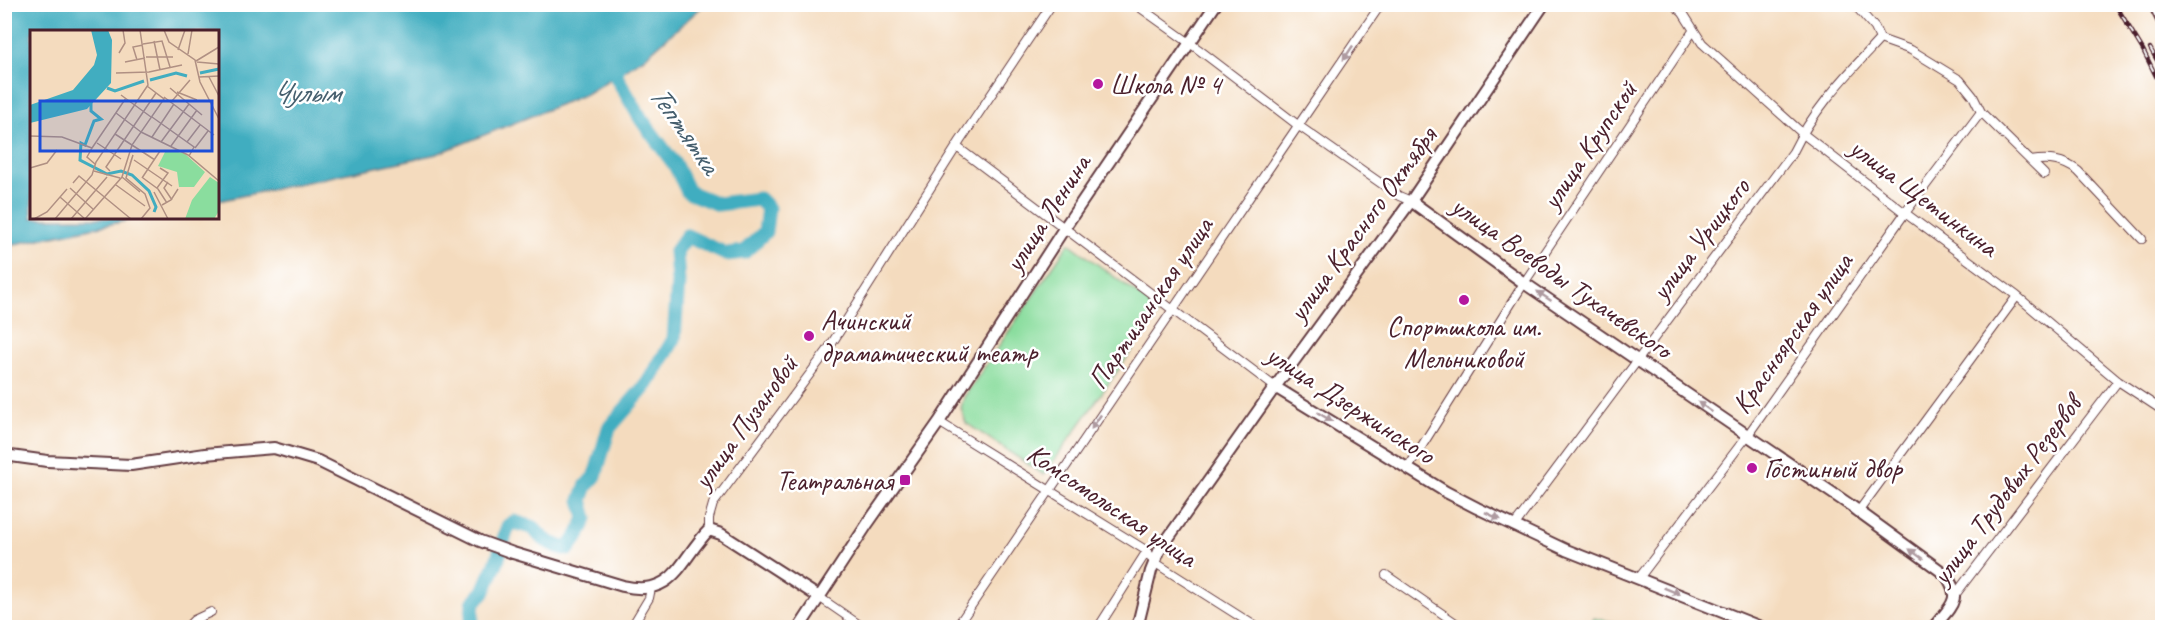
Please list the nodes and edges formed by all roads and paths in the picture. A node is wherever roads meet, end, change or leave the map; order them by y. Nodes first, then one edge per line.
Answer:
1 (1052, 4) edge
2 (1135, 4) edge
3 (1216, 4) edge
4 (1381, 4) edge
5 (1544, 4) edge
6 (1672, 4) edge
7 (1854, 4) edge
8 (2154, 4) edge
9 (2163, 20) edge
10 (1693, 31) junction
11 (1880, 39) junction
12 (1189, 43) junction
13 (1981, 112) junction
14 (1299, 126) junction
15 (1802, 133) junction
16 (957, 147) junction
17 (2031, 161) junction
18 (2044, 174) dead end
19 (1411, 201) junction
20 (1905, 213) junction
21 (1065, 227) junction
22 (2142, 239) dead end
23 (1524, 283) junction
24 (2018, 296) junction
25 (1173, 309) junction
26 (1638, 360) junction
27 (2118, 381) junction
28 (1275, 387) junction
29 (2163, 410) edge
30 (939, 422) junction
31 (1747, 436) junction
32 (4, 455) edge
33 (1408, 468) junction
34 (1050, 490) junction
35 (1858, 512) junction
36 (1514, 526) junction
37 (709, 530) junction
38 (1147, 551) junction
39 (1154, 562) junction
40 (1386, 575) dead end
41 (1639, 578) junction
42 (651, 588) junction
43 (1955, 595) junction
44 (819, 597) junction
45 (211, 612) dead end
46 (186, 627) edge
47 (631, 627) edge
48 (799, 627) edge
49 (864, 627) edge
50 (956, 627) edge
51 (1098, 627) edge
52 (1137, 627) edge
53 (1258, 627) edge
54 (1463, 627) edge
55 (1763, 627) edge
56 (1933, 627) edge

1 - 16 street, улица Пузановой
2 - 12 street, улица Воеводы Тухачевского
3 - 12 main road, улица Ленина
4 -> 14 street, Партизанская улица
5 - 19 main road, улица Красного Октября
6 - 10 street, улица Щетинкина
7 - 11 street
8 - 9 main road
10 - 15 street, улица Щетинкина
10 - 23 street, улица Крупской
11 - 13 street
11 - 15 street, улица Урицкого
12 - 14 street, улица Воеводы Тухачевского
12 - 21 main road, улица Ленина
13 - 17 street
13 - 20 street, Красноярская улица
14 - 19 street, улица Воеводы Тухачевского
14 - 25 street, Партизанская улица
15 - 20 street, улица Щетинкина
15 - 26 street, улица Урицкого
16 - 21 street, улица Дзержинского
16 - 37 street, улица Пузановой
17 - 18 street
17 - 22 street
19 - 23 main road, улица Воеводы Тухачевского
19 - 28 main road, улица Красного Октября
20 - 24 street, улица Щетинкина
20 - 31 street, Красноярская улица
21 - 25 street, улица Дзержинского
21 - 30 main road, улица Ленина
26 -> 23 main road, улица Воеводы Тухачевского
23 - 33 street, улица Крупской
24 - 27 street, улица Щетинкина
24 - 35 street
25 - 28 street, улица Дзержинского
25 -> 34 street, Партизанская улица
31 -> 26 main road, улица Воеводы Тухачевского
26 - 36 street, улица Урицкого
27 - 29 street, улица Щетинкина
27 - 43 street, улица Трудовых Резервов
28 -> 33 main road, улица Дзержинского
28 - 39 main road, улица Красного Октября
30 - 34 street, Комсомольская улица
30 - 44 main road, улица Ленина
31 - 35 main road, улица Воеводы Тухачевского
31 - 41 street, Красноярская улица
32 - 42 main road
33 -> 36 main road, улица Дзержинского
34 - 38 street, Комсомольская улица
34 - 50 street, Партизанская улица
43 -> 35 main road, улица Воеводы Тухачевского
36 - 41 main road, улица Дзержинского
37 - 42 main road, улица Пузановой
37 - 44 main road
38 - 39 street, Комсомольская улица
38 - 51 street
39 - 52 main road, улица Красного Октября
39 - 53 street, Комсомольская улица
40 - 54 street
41 -> 55 main road, улица Дзержинского
42 - 47 street
43 - 56 main road, улица Трудовых Резервов
44 - 48 main road, улица Ленина
44 - 49 street
45 - 46 street

